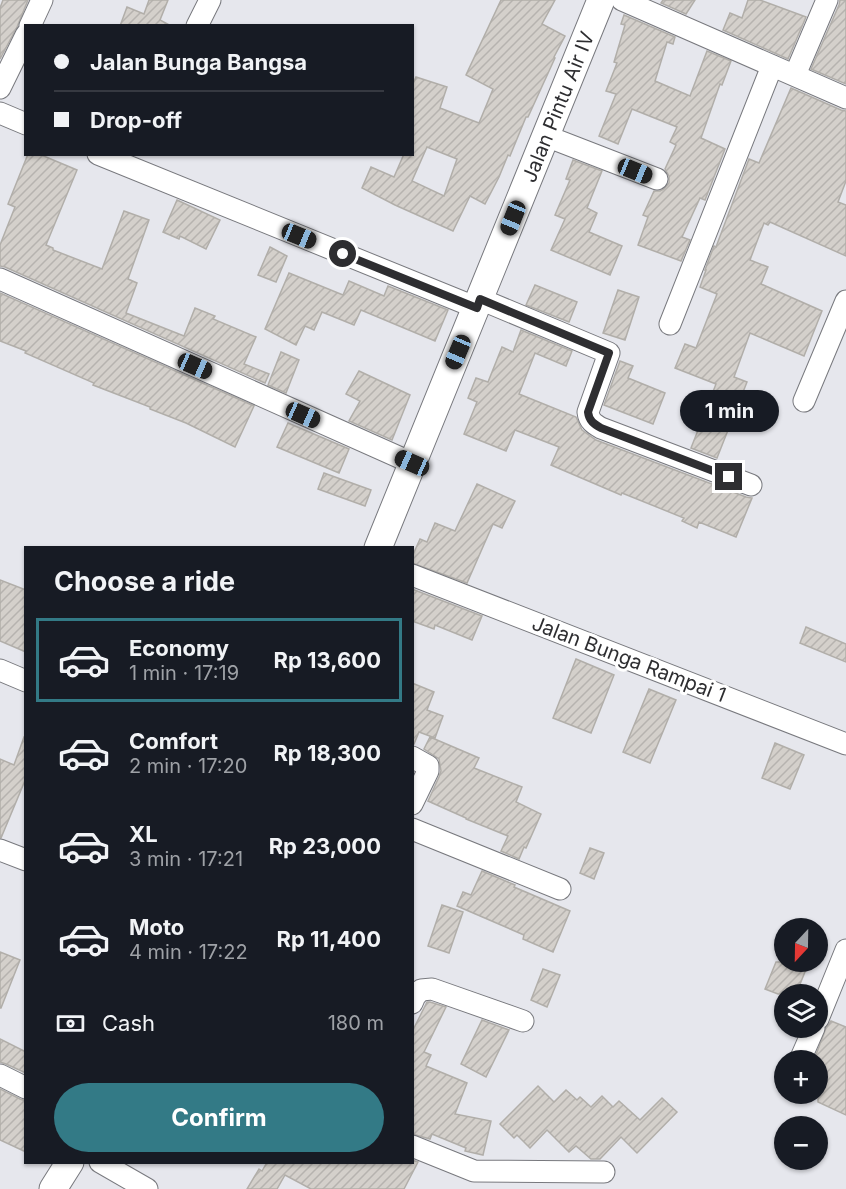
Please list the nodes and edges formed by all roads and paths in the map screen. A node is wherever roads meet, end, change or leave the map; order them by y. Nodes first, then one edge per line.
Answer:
1 (42, 0) edge
2 (210, 0) edge
3 (601, 0) edge
4 (622, 0) edge
5 (827, 0) edge
6 (31, 24) edge
7 (197, 24) edge
8 (24, 39) edge
9 (772, 66) junction
10 (795, 75) junction
11 (0, 88) edge
12 (846, 98) edge
13 (0, 113) edge
14 (24, 123) edge
15 (546, 136) junction
16 (108, 156) edge
17 (124, 159) edge
18 (657, 179) dead end
19 (0, 279) edge
20 (846, 301) edge
21 (478, 304) junction
22 (670, 324) dead end
23 (804, 401) dead end
24 (412, 463) junction
25 (750, 485) dead end
26 (379, 546) edge
27 (414, 576) edge
28 (0, 670) edge
29 (24, 680) edge
30 (846, 744) edge
31 (414, 758) edge
32 (414, 800) edge
33 (414, 830) edge
34 (0, 850) edge
35 (24, 859) edge
36 (560, 889) dead end
37 (846, 950) edge
38 (828, 994) edge
39 (414, 998) edge
40 (523, 1021) dead end
41 (0, 1075) edge
42 (24, 1087) edge
43 (414, 1147) edge
44 (69, 1164) edge
45 (103, 1164) edge
46 (604, 1172) dead end
47 (477, 1180) edge
48 (53, 1189) edge
49 (147, 1189) edge

1 - 6 street
2 - 7 street
3 - 15 main road, Jalan Pintu Air IV
4 - 9 street
5 - 10 street
8 - 11 street
9 - 10 street
9 - 22 street
10 - 12 street
13 - 14 street
15 - 18 street
15 - 21 main road, Jalan Pintu Air IV
16 - 17 street
17 - 21 street
19 - 24 street
20 - 23 street
21 - 24 main road, Jalan Pintu Air IV
21 - 25 street
24 - 26 main road, Jalan Pintu Air IV
27 - 30 street, Jalan Bunga Rampai 1
28 - 29 street
31 - 32 street
33 - 36 street
34 - 35 street
37 - 38 street
39 - 40 street
41 - 42 street
43 - 47 street
44 - 48 main road
45 - 49 street
46 - 47 street

